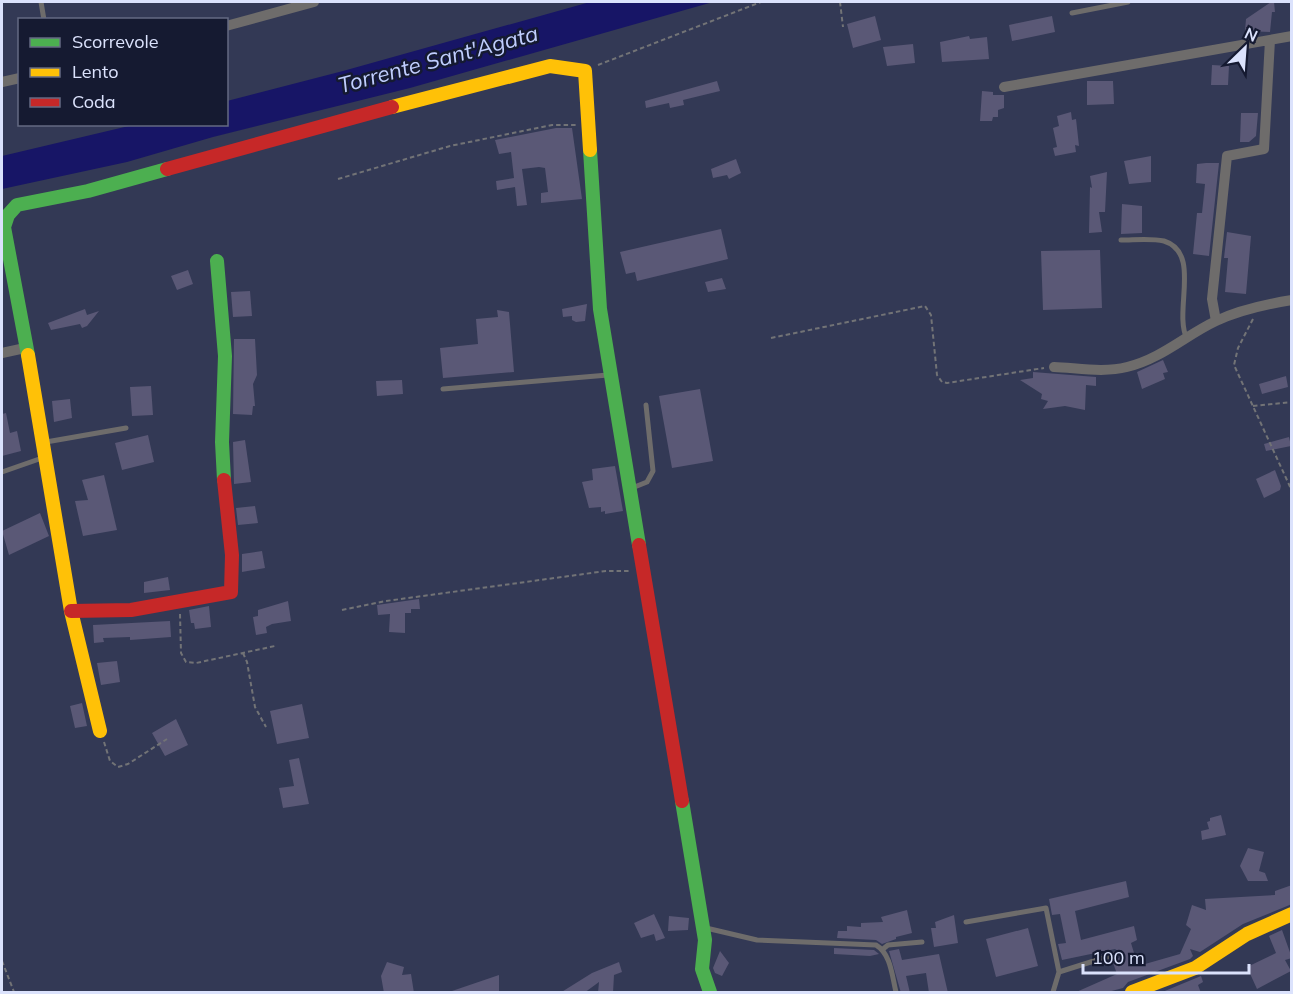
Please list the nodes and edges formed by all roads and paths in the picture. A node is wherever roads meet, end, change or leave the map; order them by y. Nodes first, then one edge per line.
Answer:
1 (41, 2) edge
2 (314, 2) edge
3 (761, 2) edge
4 (840, 2) edge
5 (1128, 2) edge
6 (1072, 13) dead end
7 (44, 18) edge
8 (228, 25) edge
9 (843, 27) dead end
10 (1292, 36) edge
11 (1270, 40) junction
12 (585, 71) junction
13 (18, 78) edge
14 (2, 82) edge
15 (1004, 87) dead end
16 (588, 125) junction
17 (338, 178) dead end
18 (1121, 240) dead end
19 (218, 261) dead end
20 (1292, 300) edge
21 (1259, 307) junction
22 (1216, 321) junction
23 (771, 338) dead end
24 (1187, 339) junction
25 (25, 348) junction
26 (2, 353) edge
27 (1054, 368) joint
28 (610, 375) junction
29 (443, 389) dead end
30 (1292, 402) edge
31 (646, 405) dead end
32 (1252, 406) junction
33 (126, 428) dead end
34 (46, 449) junction
35 (2, 472) edge
36 (630, 488) junction
37 (1292, 491) edge
38 (642, 572) junction
39 (180, 599) junction
40 (342, 610) dead end
41 (71, 611) junction
42 (275, 646) dead end
43 (243, 653) junction
44 (266, 727) dead end
45 (100, 731) joint
46 (167, 739) dead end
47 (1292, 914) edge
48 (966, 922) dead end
49 (702, 927) junction
50 (922, 942) dead end
51 (883, 949) junction
52 (1116, 954) dead end
53 (2, 961) edge
54 (1059, 972) junction
55 (14, 993) edge
56 (710, 993) edge
57 (896, 993) edge
58 (1053, 993) edge
59 (1132, 993) edge

1 - 7 lane
2 - 8 street
3 - 12 path
4 - 9 path
5 - 6 lane
10 - 11 street
11 - 15 street
11 - 22 street
12 - 16 street
12 - 25 street
13 - 14 street
16 - 17 path
16 - 28 street
18 - 24 lane
19 - 39 street
20 - 21 street
21 - 22 street
21 - 32 path
22 - 24 street
23 - 27 path
24 - 27 street
25 - 26 street
25 - 34 street
28 - 29 lane
28 - 36 street
30 - 32 path
31 - 36 lane
32 - 37 path
33 - 34 lane
34 - 35 lane
34 - 41 street
36 - 38 street
38 - 40 path
38 - 49 street
39 - 41 street
39 - 43 path
41 - 45 street
42 - 43 path
43 - 44 path
45 - 46 path
47 - 59 street
48 - 54 lane
49 - 51 lane
49 - 56 street
50 - 51 lane
51 - 57 lane
52 - 54 lane
53 - 55 path
54 - 58 lane

